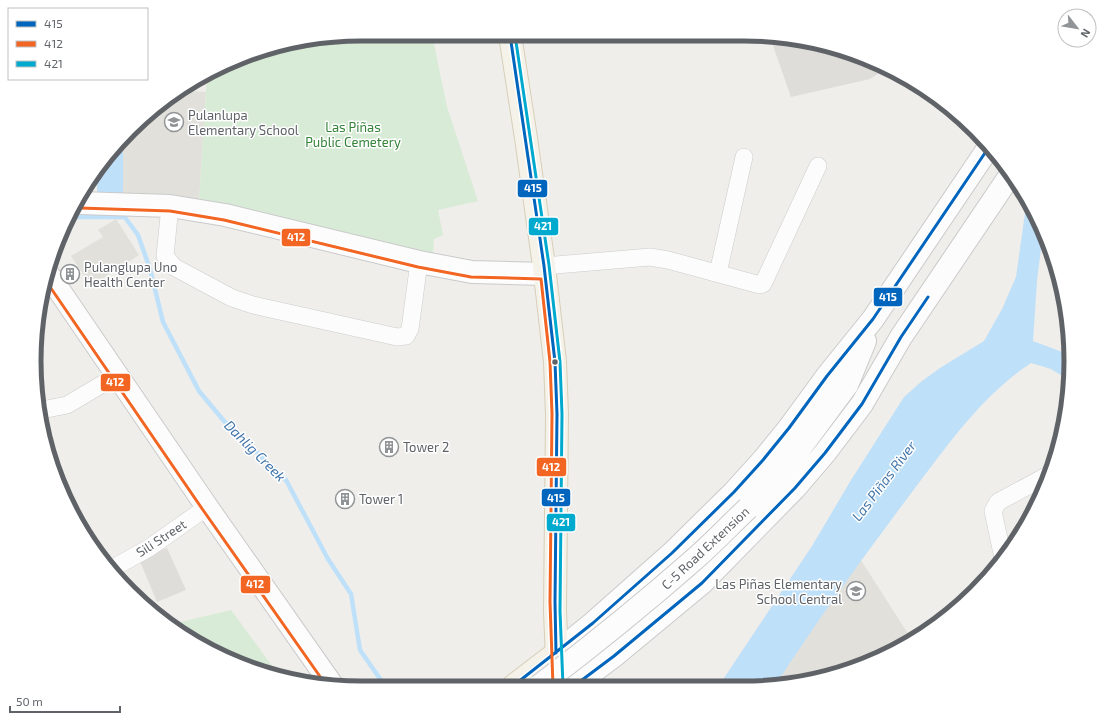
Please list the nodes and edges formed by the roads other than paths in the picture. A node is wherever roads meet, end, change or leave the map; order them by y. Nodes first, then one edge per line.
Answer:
1 (511, 41) edge
2 (986, 151) edge
3 (744, 157) dead end
4 (818, 166) dead end
5 (1007, 179) edge
6 (83, 202) edge
7 (170, 206) junction
8 (419, 262) junction
9 (544, 270) junction
10 (718, 273) junction
11 (52, 279) edge
12 (873, 319) junction
13 (901, 337) junction
14 (116, 376) junction
15 (847, 385) junction
16 (45, 409) edge
17 (1042, 478) edge
18 (207, 507) junction
19 (1002, 551) edge
20 (116, 567) edge
21 (556, 653) junction
22 (328, 679) edge
23 (520, 681) edge
24 (545, 681) edge
25 (558, 681) edge
26 (581, 681) edge

1 - 9 main road
2 - 12 main road, C-5 Road Extension
3 - 10 street
4 - 10 street
5 - 13 main road, C-5 Road Extension
6 - 7 main road
7 - 8 main road
7 - 8 street
8 - 9 main road
9 - 10 street
9 - 21 main road
11 - 14 main road
12 - 15 main road, C-5 Road Extension
12 - 21 main road, C-5 Road Extension
13 - 15 main road, C-5 Road Extension
13 - 26 main road, C-5 Road Extension
14 - 16 street
14 - 18 main road
15 - 24 main road, C-5 Road Extension, bridge
17 - 19 street
18 - 20 street, Sili Street
18 - 22 main road
21 - 23 main road, C-5 Road Extension
21 - 25 main road

